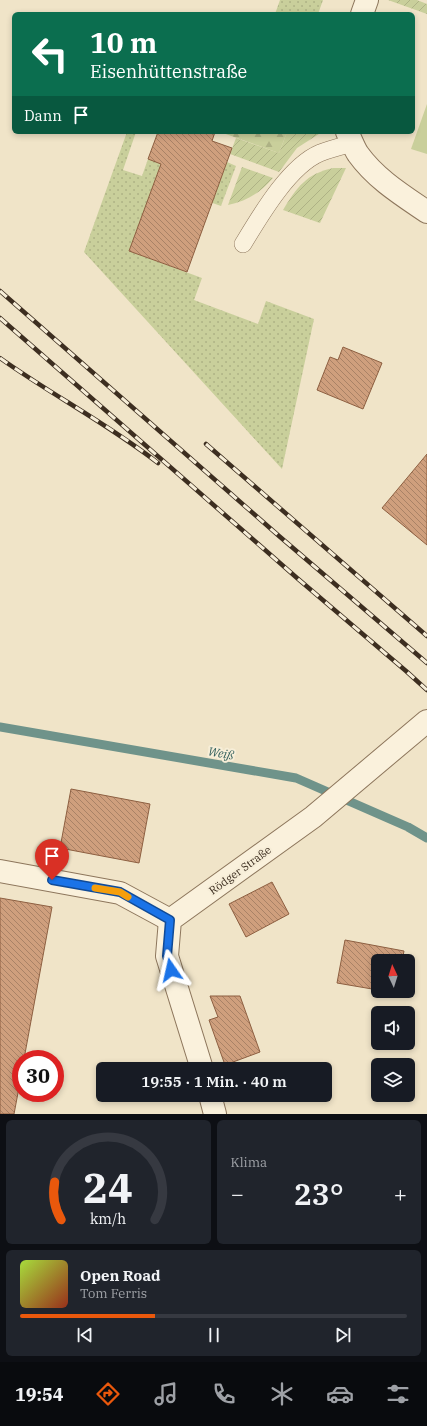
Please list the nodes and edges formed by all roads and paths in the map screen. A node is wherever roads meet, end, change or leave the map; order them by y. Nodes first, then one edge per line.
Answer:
1 (367, 0) edge
2 (363, 12) edge
3 (350, 137) edge
4 (427, 212) edge
5 (243, 244) dead end
6 (427, 721) edge
7 (0, 871) edge
8 (170, 920) junction
9 (200, 1062) edge
10 (212, 1102) edge
11 (215, 1114) edge

1 - 2 street
3 - 4 street
3 - 5 lane
6 - 8 street, Rödger Straße
7 - 8 street
8 - 9 street
10 - 11 street

